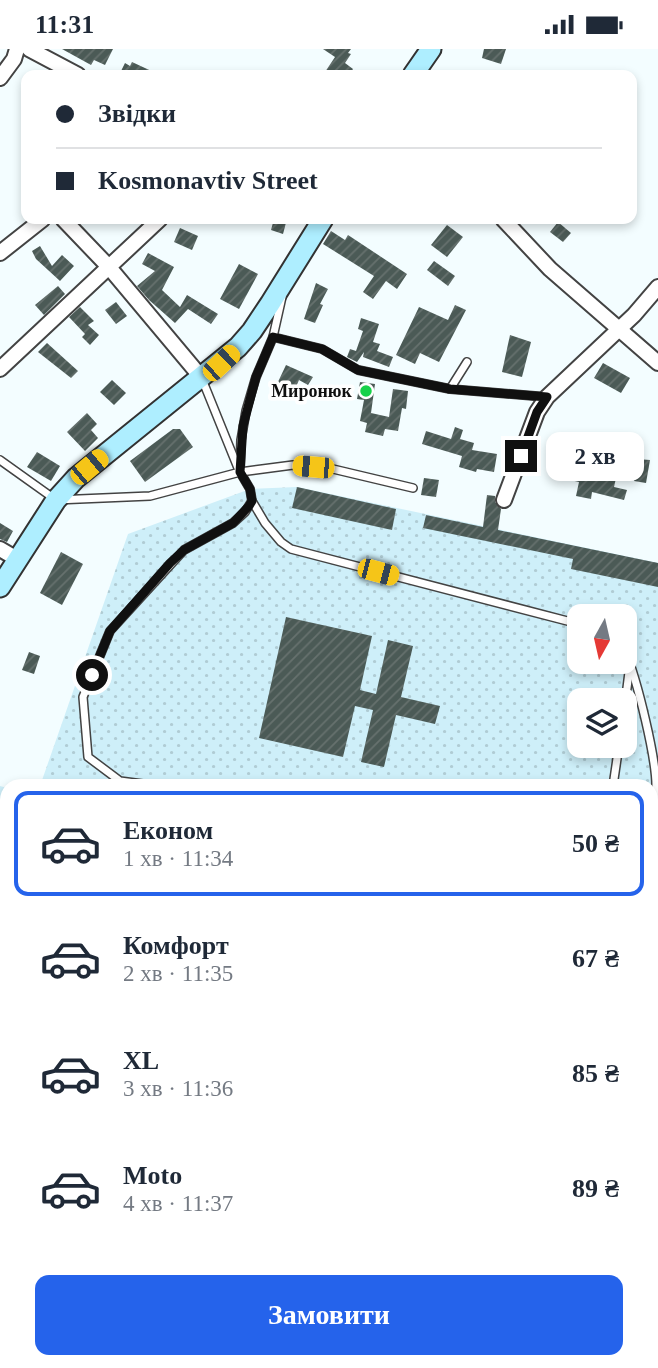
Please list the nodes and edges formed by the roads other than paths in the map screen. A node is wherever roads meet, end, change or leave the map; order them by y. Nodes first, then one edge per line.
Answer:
1 (17, 49) edge
2 (29, 49) edge
3 (430, 49) edge
4 (69, 70) edge
5 (418, 70) edge
6 (0, 78) edge
7 (37, 224) edge
8 (68, 224) edge
9 (154, 224) edge
10 (320, 224) edge
11 (508, 224) edge
12 (0, 253) edge
13 (108, 266) junction
14 (285, 282) junction
15 (658, 288) edge
16 (618, 328) junction
17 (273, 337) junction
18 (467, 362) dead end
19 (658, 363) edge
20 (0, 369) edge
21 (201, 377) junction
22 (450, 389) junction
23 (547, 397) junction
24 (0, 460) edge
25 (240, 472) junction
26 (413, 488) dead end
27 (56, 500) junction
28 (504, 500) dead end
29 (252, 501) junction
30 (8, 554) edge
31 (0, 587) edge
32 (567, 622) edge
33 (632, 674) edge
34 (617, 758) edge
35 (117, 779) edge
36 (614, 779) edge
37 (656, 779) edge

1 - 6 street
2 - 4 street
3 - 5 main road
7 - 12 street
8 - 13 street
9 - 13 street
10 - 14 main road
11 - 16 street
13 - 20 street
13 - 21 street
14 - 17 lane
14 - 21 main road
15 - 16 street
16 - 19 street
16 - 23 street
17 - 22 lane
17 - 25 lane
18 - 22 lane
21 - 25 lane
21 - 27 main road
22 - 23 lane
23 - 28 street
24 - 27 lane
25 - 26 lane
25 - 27 lane
25 - 29 lane
27 - 30 main road
29 - 32 lane
29 - 35 lane
30 - 31 main road
33 - 37 lane
34 - 36 lane

